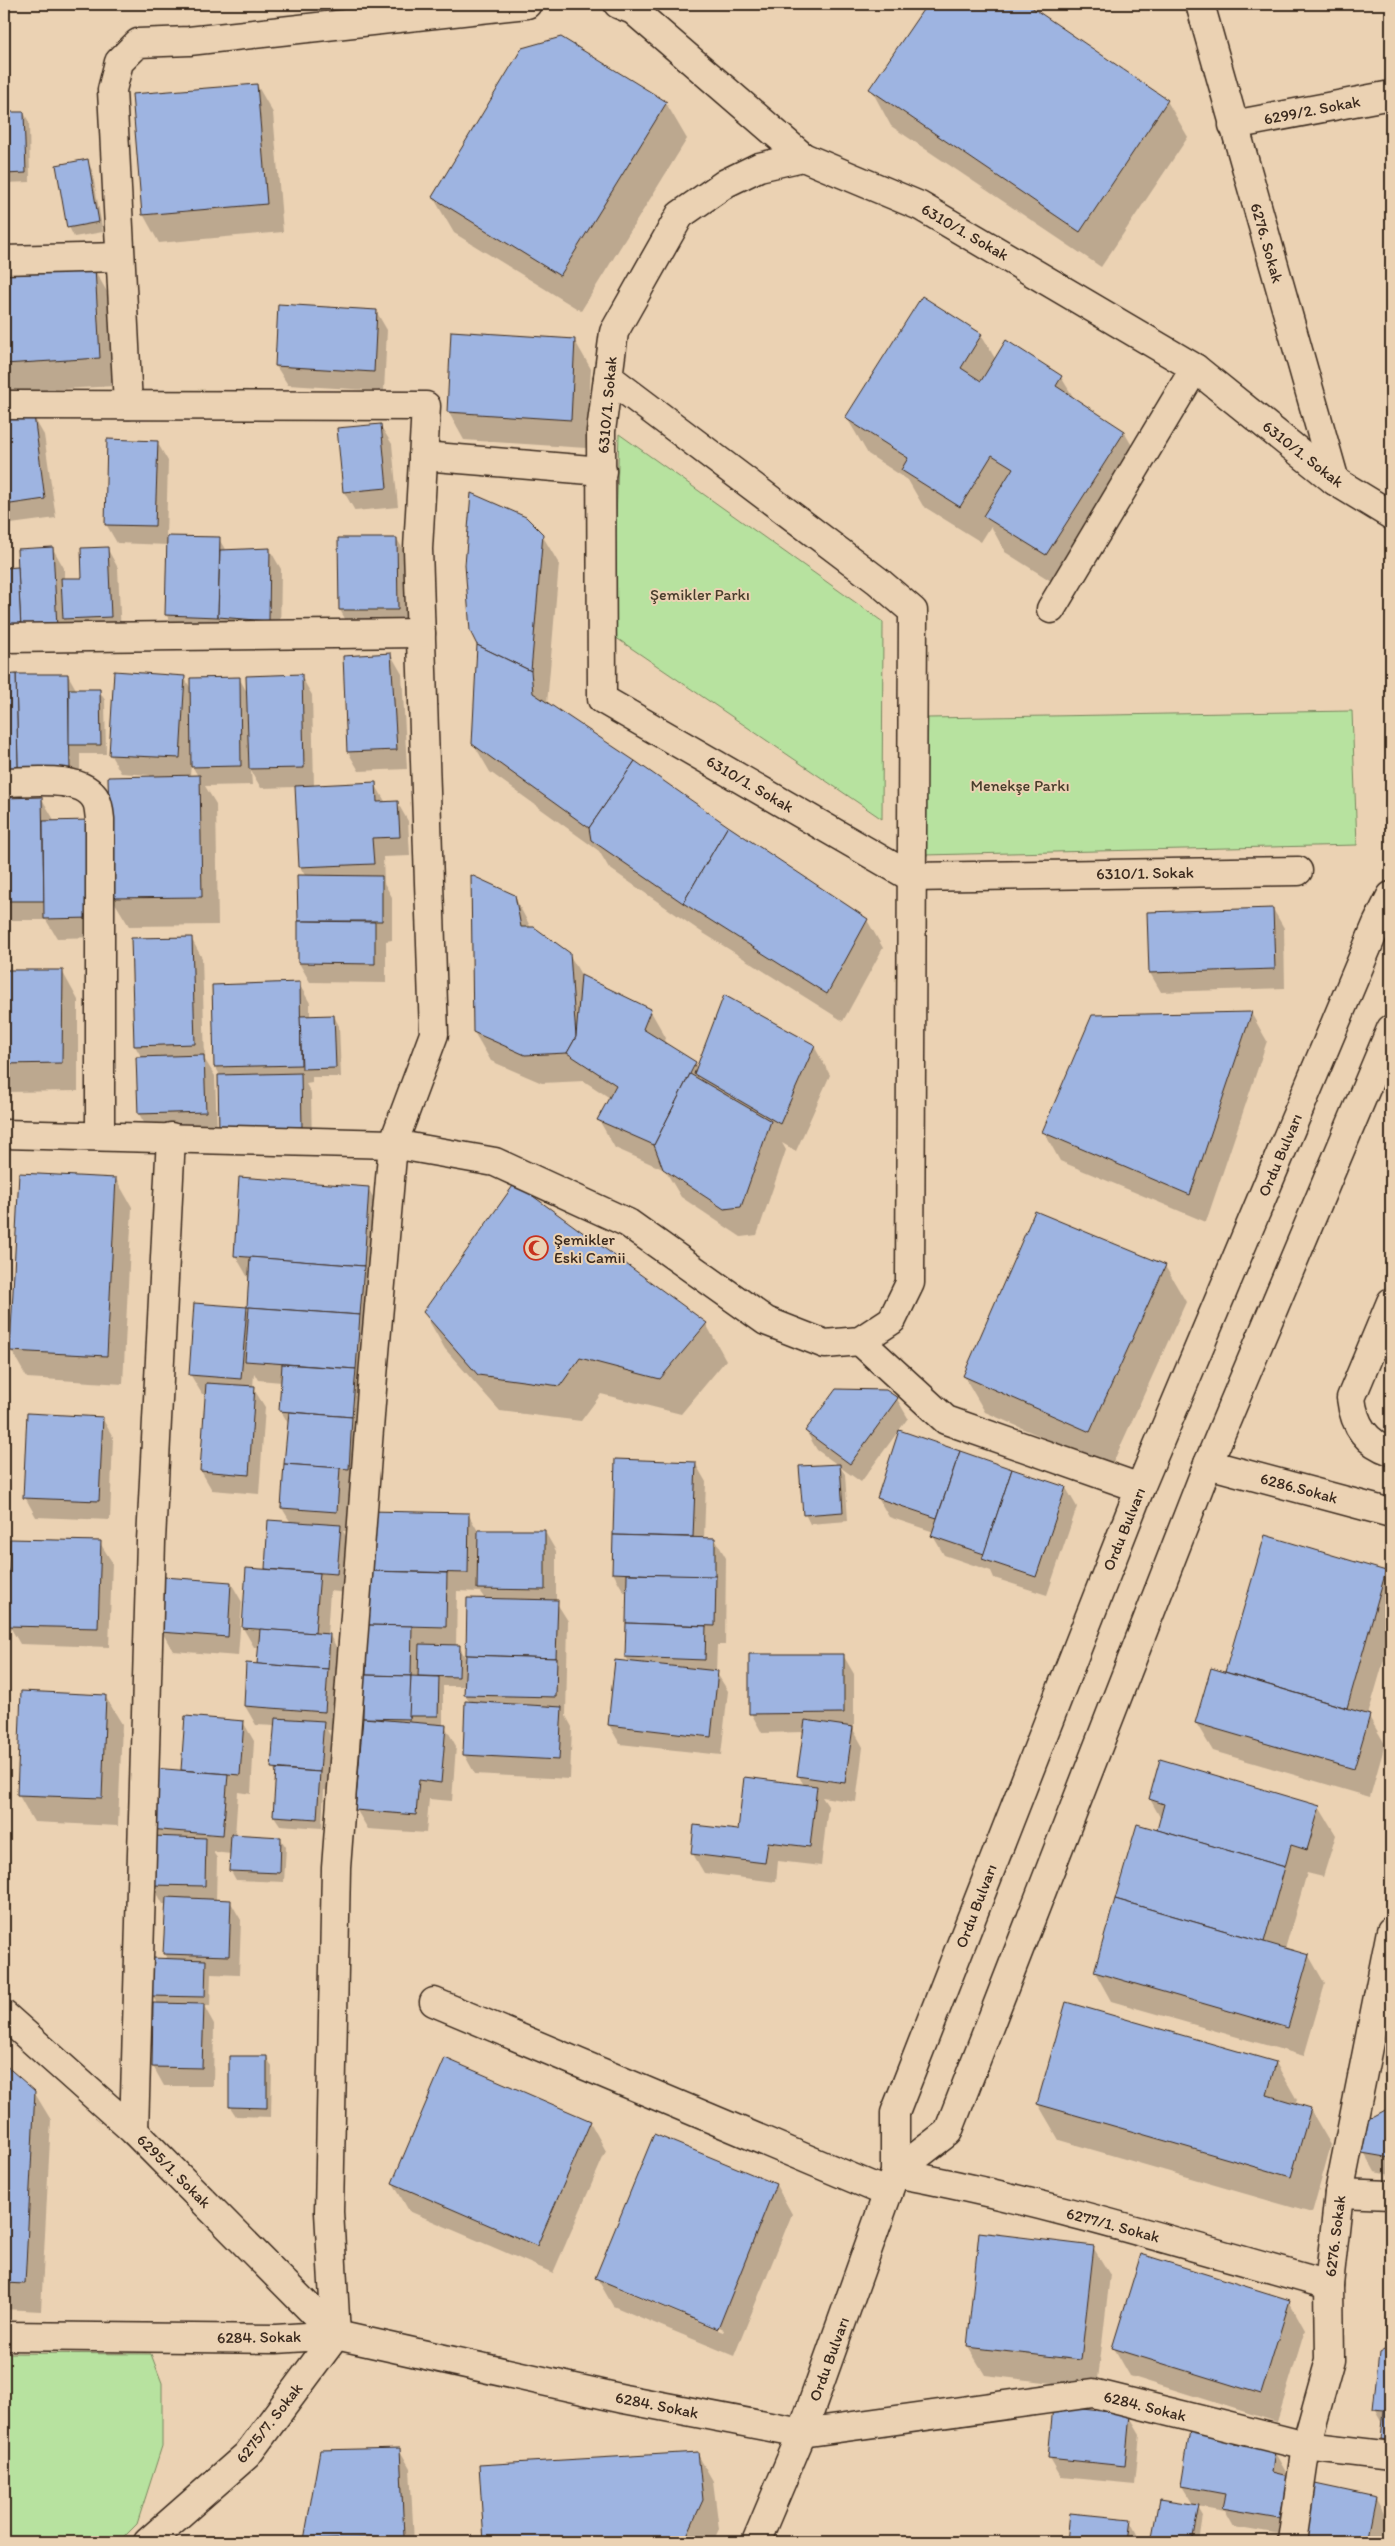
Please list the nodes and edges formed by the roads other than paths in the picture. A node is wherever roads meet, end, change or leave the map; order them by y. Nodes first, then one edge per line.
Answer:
1 (527, 4) edge
2 (618, 4) edge
3 (1200, 4) edge
4 (1391, 95) edge
5 (1233, 125) junction
6 (803, 157) junction
7 (120, 257) junction
8 (4, 260) edge
9 (1195, 368) junction
10 (608, 377) junction
11 (4, 405) edge
12 (128, 405) junction
13 (423, 456) junction
14 (602, 470) junction
15 (1335, 481) junction
16 (1391, 515) edge
17 (1051, 609) dead end
18 (421, 633) junction
19 (4, 638) edge
20 (4, 782) edge
21 (1298, 871) dead end
22 (911, 877) junction
23 (1391, 896) edge
24 (1391, 1029) edge
25 (4, 1134) edge
26 (100, 1135) junction
27 (170, 1137) junction
28 (393, 1144) junction
29 (1391, 1302) edge
30 (860, 1342) junction
31 (1391, 1451) edge
32 (1208, 1464) junction
33 (1140, 1488) junction
34 (1391, 1513) edge
35 (1391, 1931) edge
36 (434, 2002) dead end
37 (4, 2015) edge
38 (134, 2131) junction
39 (892, 2183) junction
40 (1340, 2193) junction
41 (1391, 2195) edge
42 (1329, 2285) junction
43 (336, 2335) junction
44 (4, 2336) edge
45 (802, 2433) junction
46 (1306, 2446) junction
47 (1391, 2456) edge
48 (153, 2541) edge
49 (756, 2542) edge
50 (1292, 2542) edge

1 - 7 street
2 - 6 street
3 - 5 street, 6276. Sokak
4 - 5 street, 6299/2. Sokak
5 - 15 street, 6276. Sokak
6 - 9 street, 6310/1. Sokak
6 - 10 street, 6310/1. Sokak
7 - 8 street
7 - 12 street
9 - 15 street, 6310/1. Sokak
9 - 17 street
10 - 14 street, 6310/1. Sokak
10 - 22 street
11 - 12 street
12 - 13 street
13 - 14 street
13 - 18 street
14 - 22 street, 6310/1. Sokak
15 - 16 street, 6310/1. Sokak
18 - 19 street
18 - 28 street
20 - 26 street
21 - 22 street, 6310/1. Sokak
22 - 30 street
23 - 33 street, Ordu Bulvarı
24 - 32 street
25 - 26 street
26 - 27 street
27 - 28 street
27 - 38 street
28 - 30 street
28 - 43 street
29 - 31 street
30 - 33 street
32 - 34 street, 6286.Sokak
32 - 39 street
33 - 39 street, Ordu Bulvarı
35 - 40 street, 6276. Sokak
36 - 39 street, 6277/1. Sokak
37 - 38 street, 6295/1. Sokak
38 - 43 street, 6295/1. Sokak
39 - 42 street, 6277/1. Sokak
39 - 45 street, Ordu Bulvarı
40 - 41 street
40 - 42 street, 6276. Sokak
42 - 46 street, 6276. Sokak
43 - 44 street, 6284. Sokak
43 - 45 street, 6284. Sokak
43 - 48 street, 6275/7. Sokak
45 - 46 street, 6284. Sokak
45 - 49 street, Ordu Bulvarı
46 - 47 street, 6284. Sokak
46 - 50 street, 6276. Sokak

